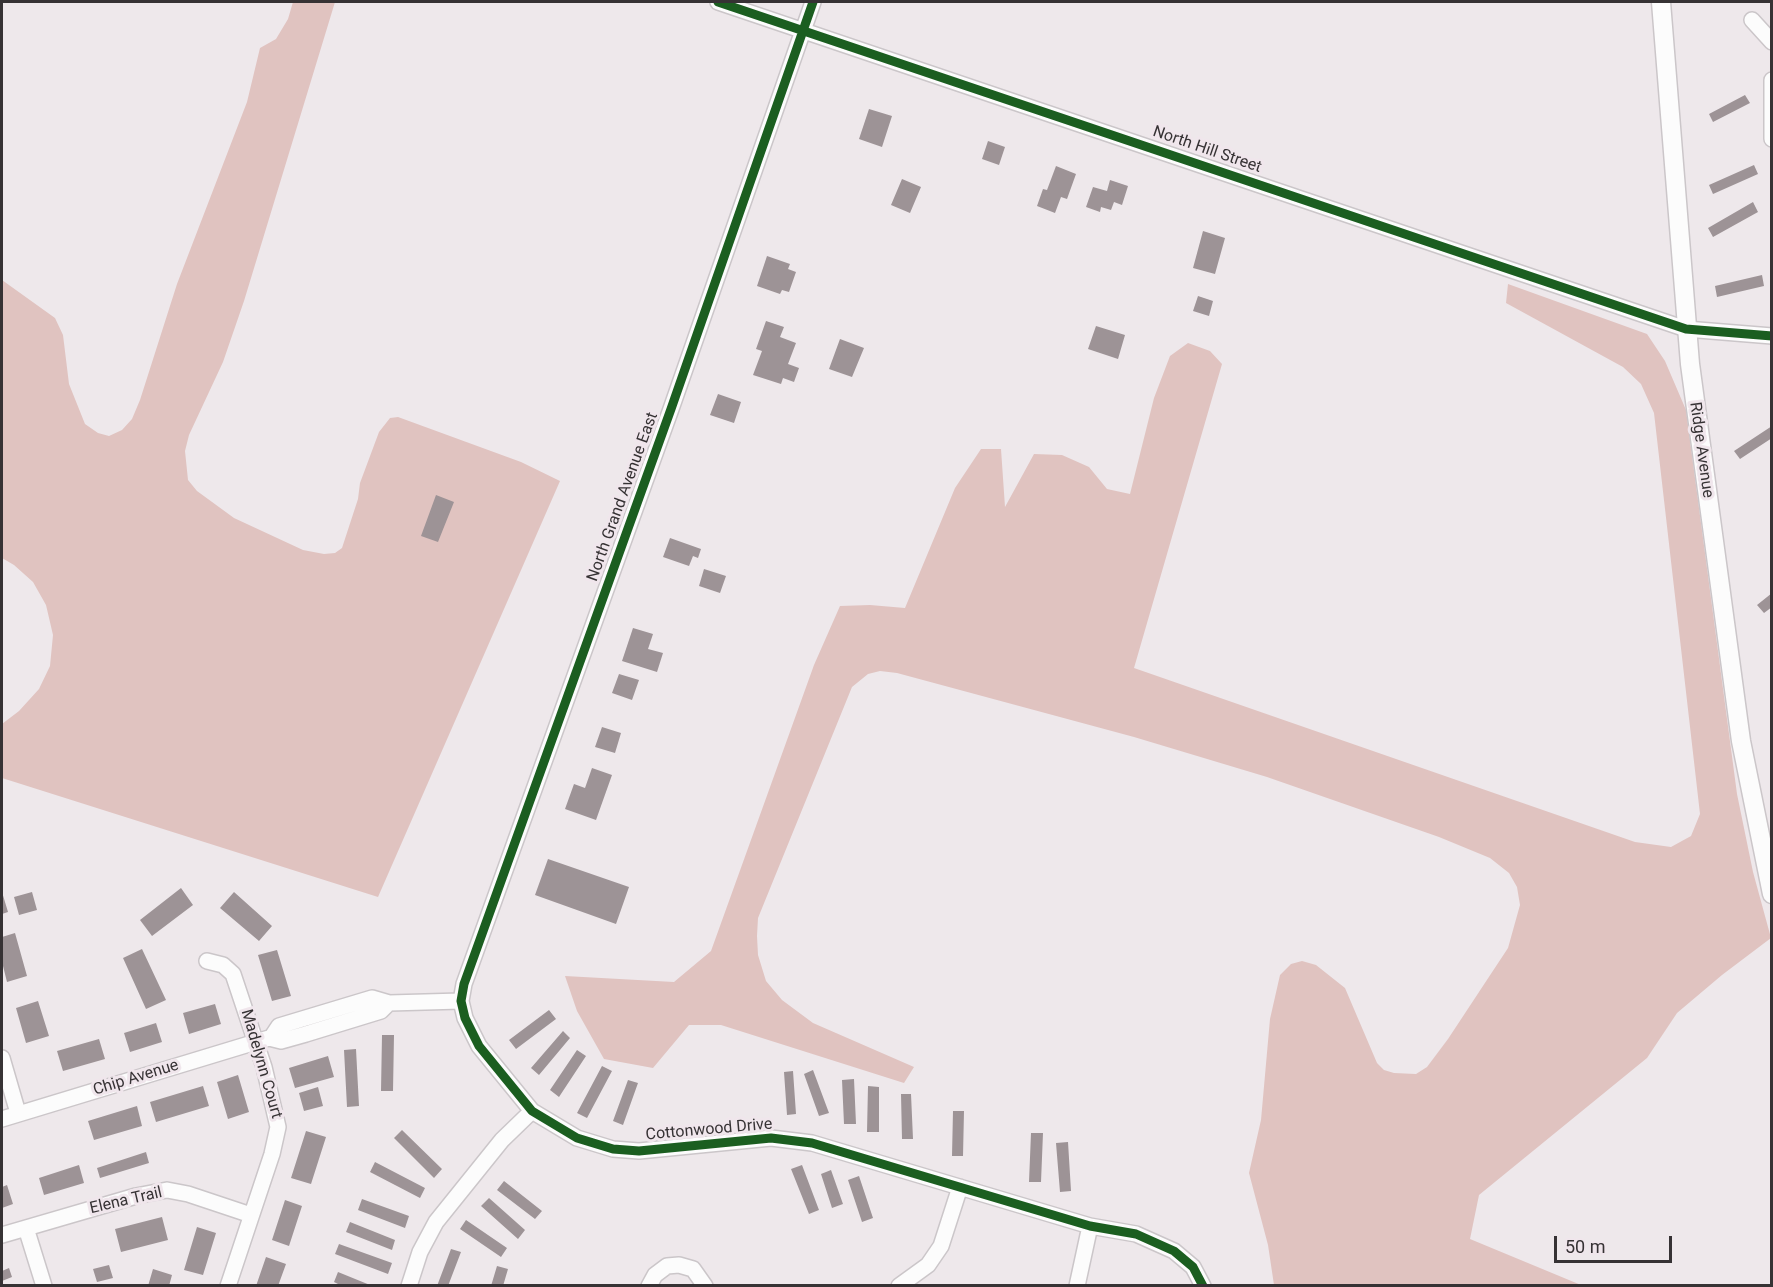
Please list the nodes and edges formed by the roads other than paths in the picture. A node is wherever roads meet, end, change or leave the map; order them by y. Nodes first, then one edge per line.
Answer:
1 (718, 2) edge
2 (813, 2) edge
3 (1661, 2) edge
4 (1752, 20) dead end
5 (802, 30) junction
6 (1772, 42) edge
7 (1772, 80) edge
8 (1772, 139) edge
9 (1686, 329) junction
10 (1772, 336) edge
11 (1772, 894) edge
12 (207, 961) dead end
13 (461, 1001) junction
14 (256, 1042) junction
15 (2, 1058) edge
16 (532, 1111) junction
17 (18, 1113) junction
18 (2, 1119) edge
19 (960, 1187) junction
20 (251, 1215) junction
21 (1090, 1226) junction
22 (26, 1228) junction
23 (2, 1235) edge
24 (44, 1286) edge
25 (228, 1286) edge
26 (409, 1286) edge
27 (650, 1286) edge
28 (705, 1286) edge
29 (899, 1286) edge
30 (1077, 1286) edge
31 (1203, 1286) edge

1 - 5 street, North Hill Street
2 - 5 street, North Grand Avenue East
3 - 9 street, Ridge Avenue
4 - 6 street
5 - 9 street, North Hill Street
5 - 13 street, North Grand Avenue East
7 - 8 street
9 - 10 street, North Hill Street
9 - 11 street, Ridge Avenue
12 - 14 street, Madelynn Court
13 - 14 street, Chip Avenue
13 - 16 street, Cottonwood Drive
14 - 17 street, Chip Avenue
14 - 20 street, Madelynn Court
15 - 17 street
16 - 19 street, Cottonwood Drive
16 - 26 street
17 - 18 street, Chip Avenue
19 - 21 street, Cottonwood Drive
19 - 29 street
20 - 22 street, Elena Trail
20 - 25 street, Madelynn Court
21 - 30 street
21 - 31 street, Cottonwood Drive
22 - 23 street, Elena Trail
22 - 24 street
27 - 28 street

